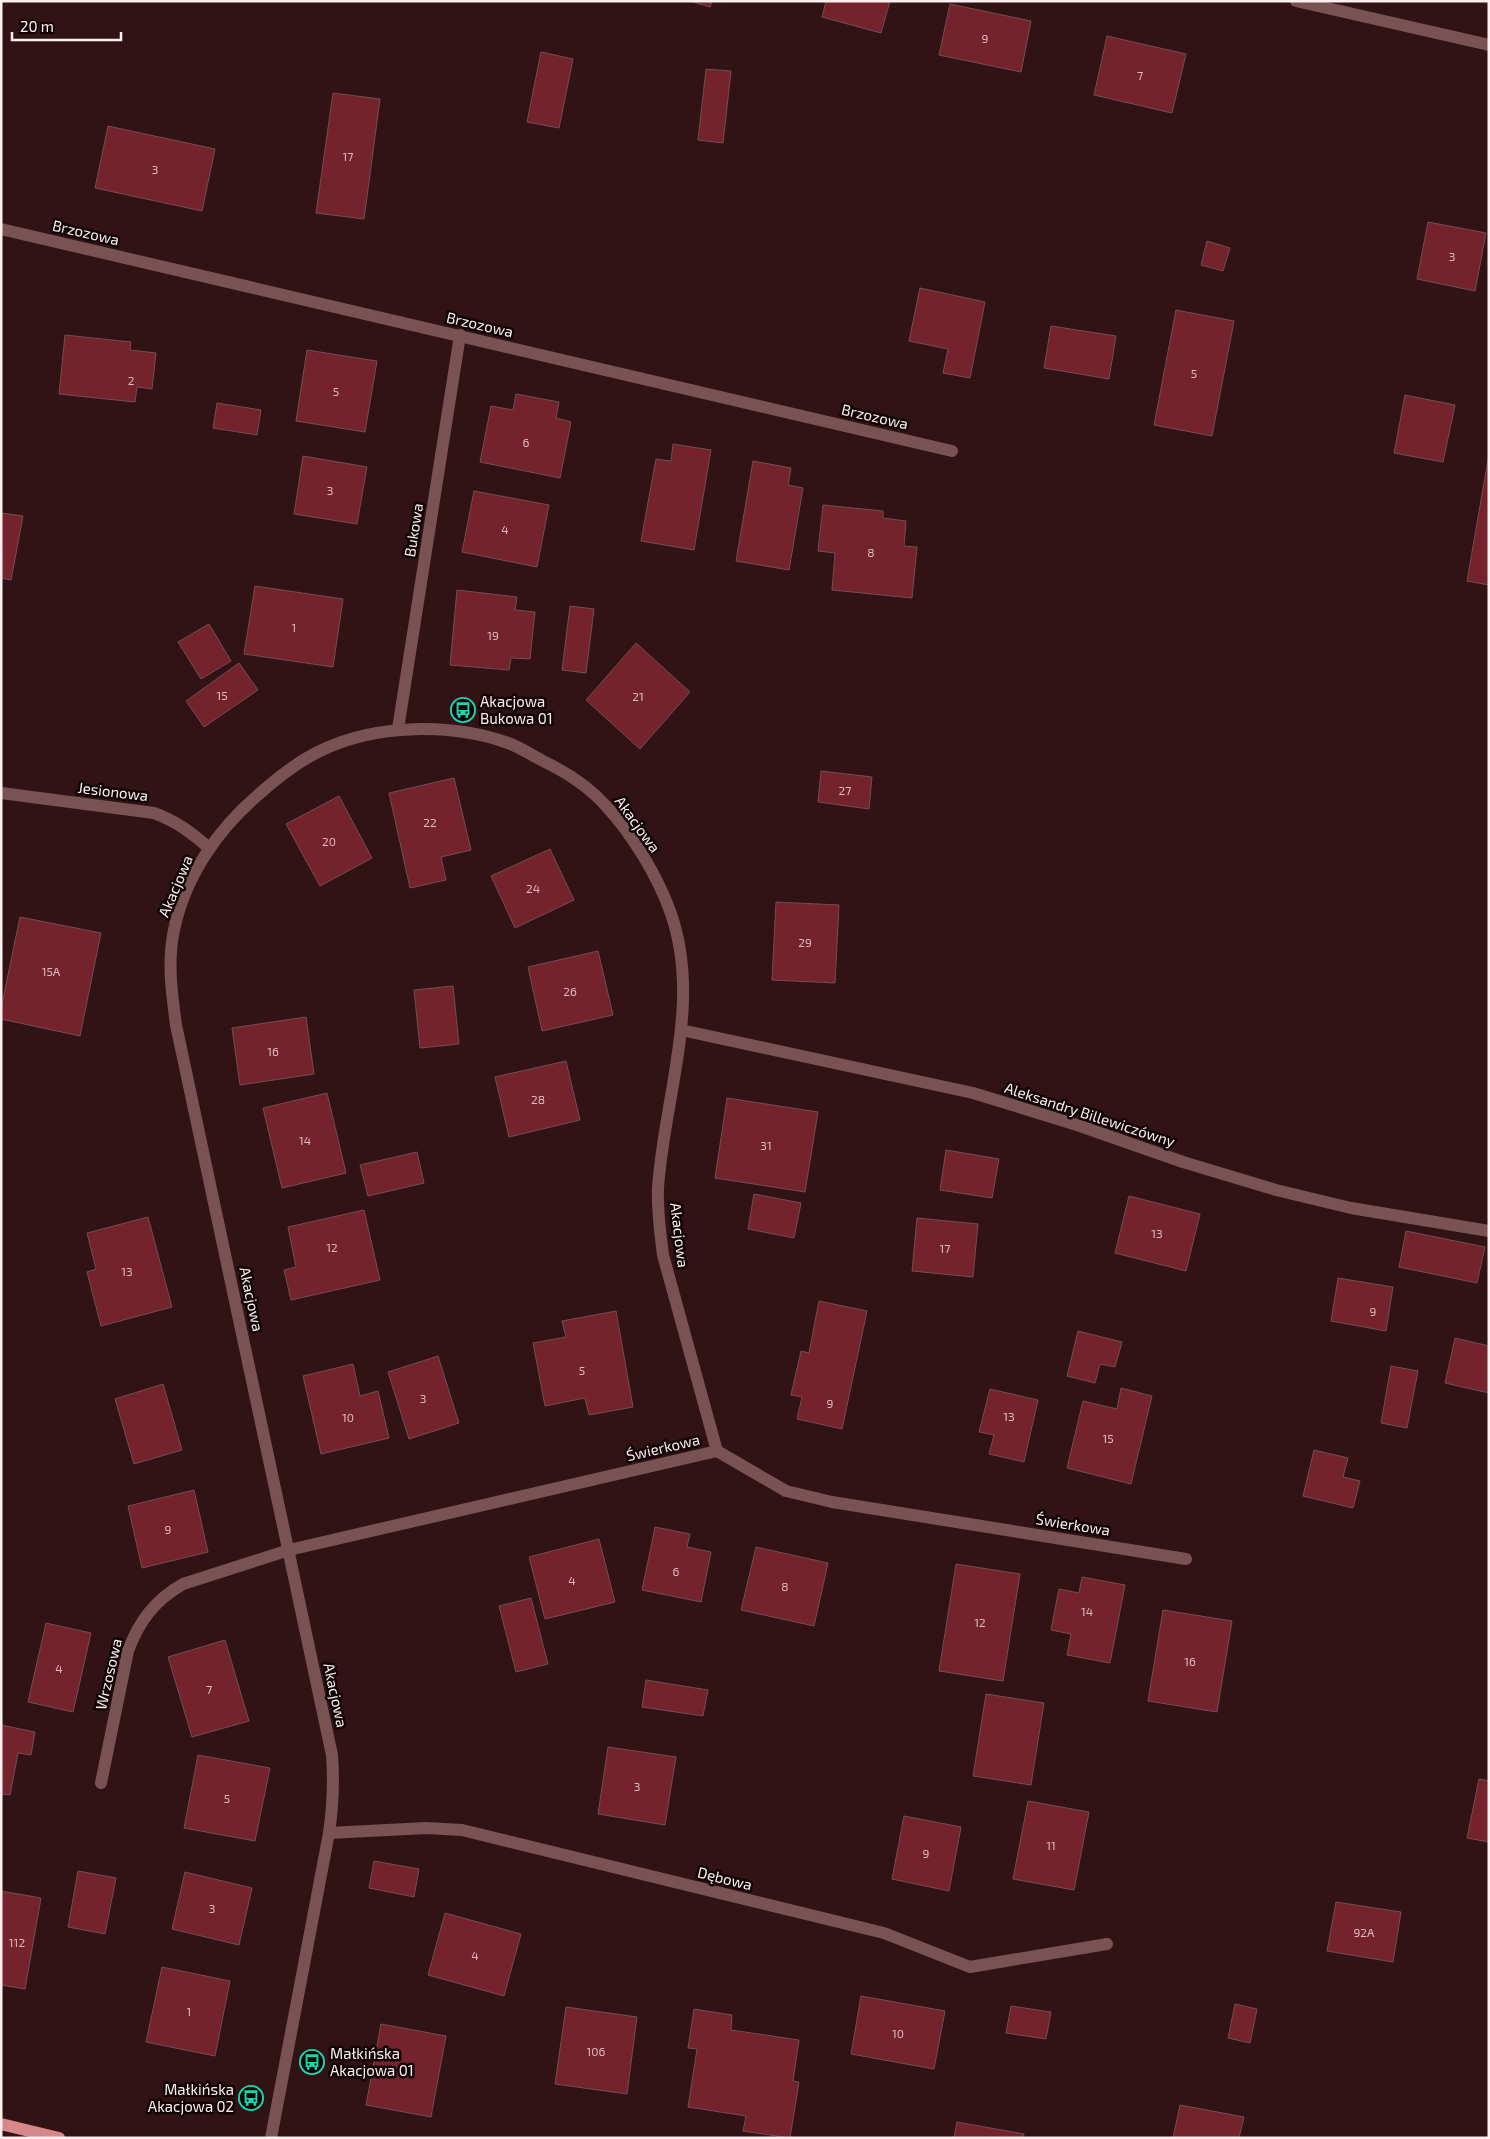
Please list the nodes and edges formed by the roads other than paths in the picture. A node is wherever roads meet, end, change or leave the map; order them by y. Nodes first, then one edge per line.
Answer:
1 (1296, 1) edge
2 (1489, 45) edge
3 (1, 229) edge
4 (460, 335) junction
5 (952, 451) dead end
6 (398, 729) junction
7 (1, 793) edge
8 (210, 848) junction
9 (681, 1030) junction
10 (1489, 1231) edge
11 (717, 1451) junction
12 (289, 1550) junction
13 (1186, 1559) dead end
14 (101, 1783) dead end
15 (329, 1833) junction
16 (1107, 1944) dead end
17 (1, 2124) edge
18 (59, 2138) edge
19 (272, 2138) edge

1 - 2 street
3 - 4 street, Brzozowa
4 - 5 street, Brzozowa
4 - 6 street, Bukowa
6 - 8 street, Akacjowa
6 - 9 street, Akacjowa
7 - 8 street, Jesionowa
8 - 12 street, Akacjowa
9 - 10 street, Aleksandry Billewiczówny
9 - 11 street, Akacjowa
11 - 12 street, Świerkowa
11 - 13 street, Świerkowa
12 - 14 street, Wrzosowa
12 - 15 street, Akacjowa
15 - 16 street, Dębowa
15 - 19 street, Akacjowa
17 - 18 main road

